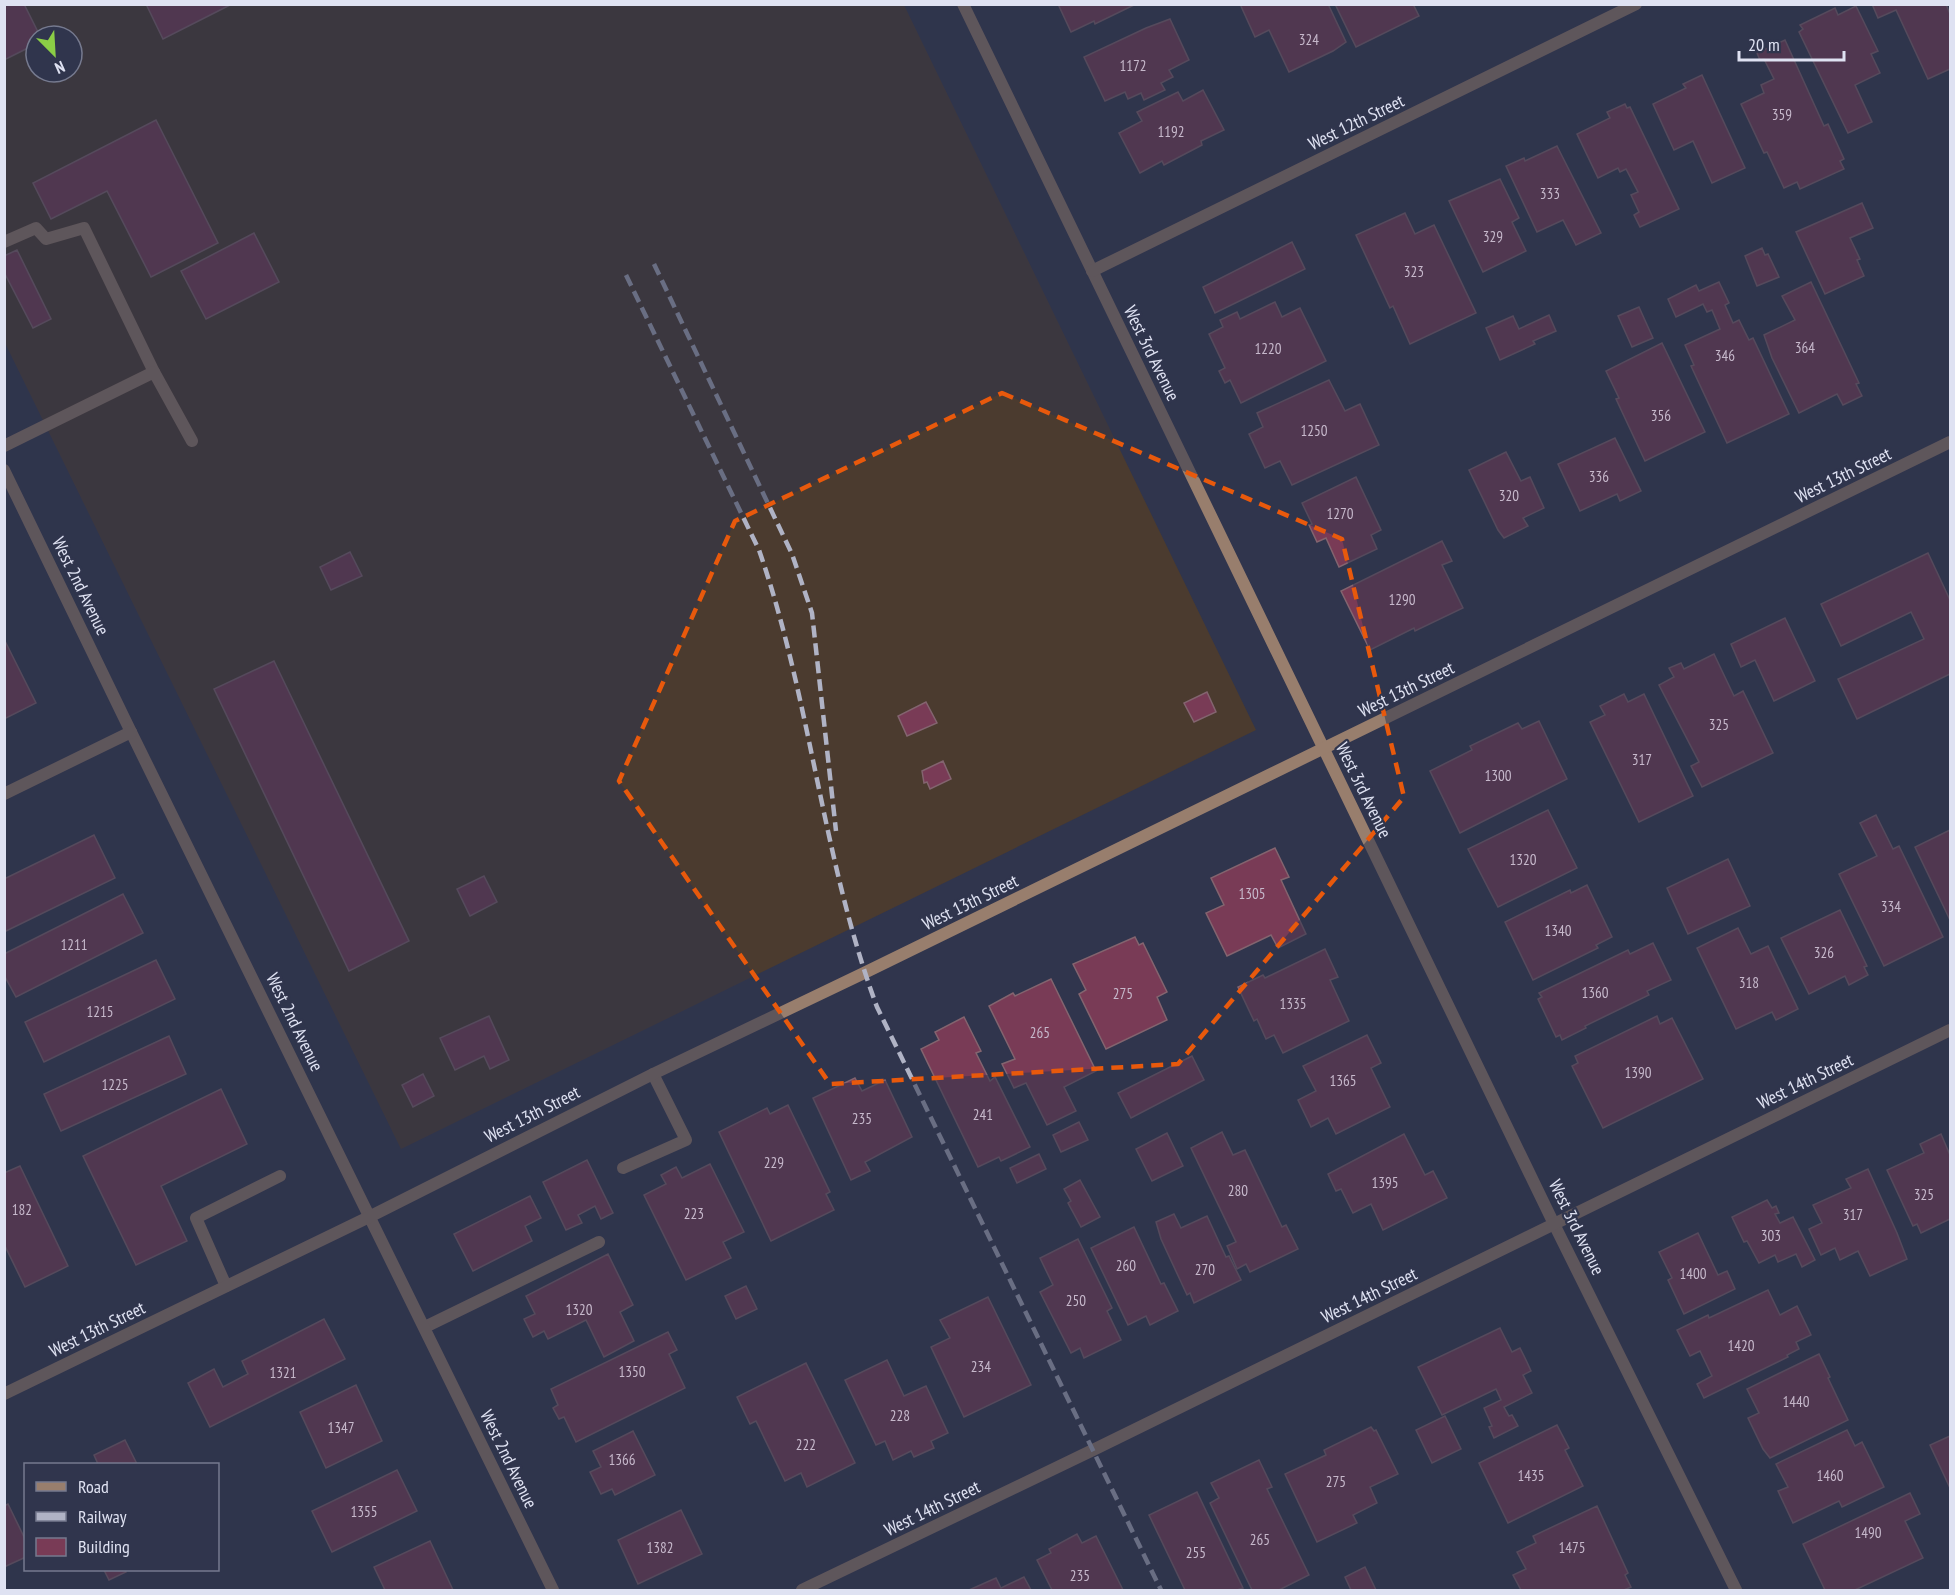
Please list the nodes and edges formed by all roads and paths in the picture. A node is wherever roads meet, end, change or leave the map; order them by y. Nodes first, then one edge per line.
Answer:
1 (963, 4) edge
2 (1636, 4) edge
3 (4, 242) edge
4 (1092, 272) junction
5 (154, 372) junction
6 (192, 441) dead end
7 (1950, 442) edge
8 (4, 446) edge
9 (4, 470) edge
10 (131, 732) junction
11 (1324, 749) junction
12 (4, 794) edge
13 (1950, 1030) edge
14 (653, 1074) junction
15 (623, 1168) dead end
16 (280, 1176) dead end
17 (371, 1216) junction
18 (1554, 1224) junction
19 (599, 1242) dead end
20 (226, 1286) junction
21 (424, 1327) junction
22 (4, 1394) edge
23 (554, 1590) edge
24 (802, 1590) edge
25 (1736, 1590) edge

1 - 4 street, West 3rd Avenue
2 - 4 street, West 12th Street
3 - 5 street
4 - 11 street, West 3rd Avenue
5 - 6 street
5 - 8 street
7 - 11 street, West 13th Street
9 - 10 street, West 2nd Avenue
10 - 12 street
10 - 17 street, West 2nd Avenue
11 - 14 street, West 13th Street
11 - 18 street, West 3rd Avenue
13 - 18 street, West 14th Street
14 - 15 street
14 - 17 street, West 13th Street
16 - 20 street
17 - 20 street, West 13th Street
17 - 21 street, West 2nd Avenue
18 - 24 street, West 14th Street
18 - 25 street, West 3rd Avenue
19 - 21 street
20 - 22 street, West 13th Street
21 - 23 street, West 2nd Avenue

